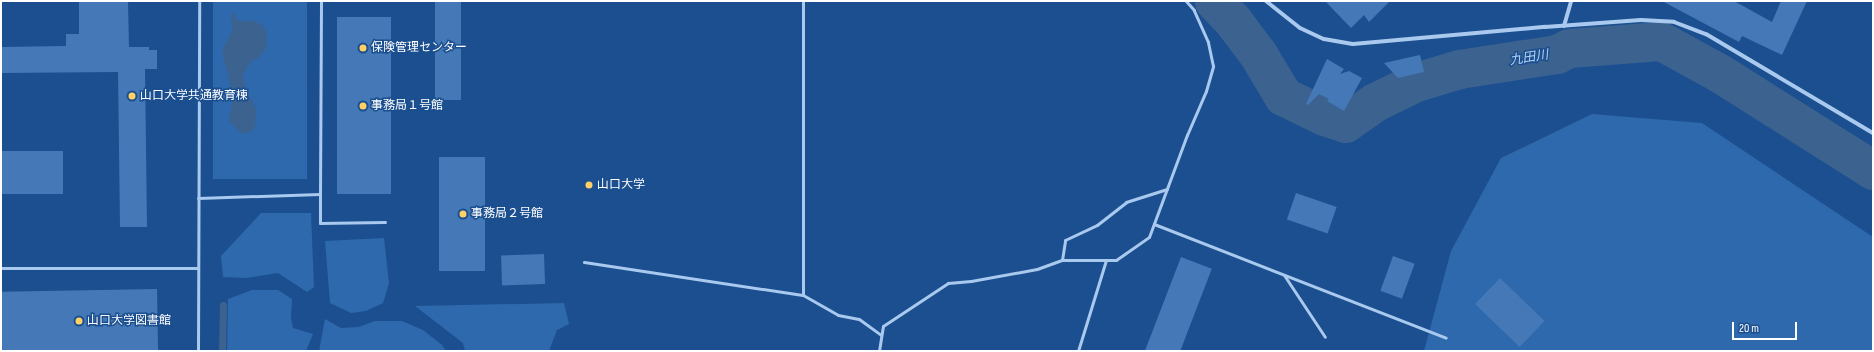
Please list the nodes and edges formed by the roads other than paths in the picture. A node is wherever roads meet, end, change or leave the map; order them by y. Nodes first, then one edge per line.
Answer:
1 (199, 1) edge
2 (322, 1) edge
3 (803, 1) edge
4 (1186, 1) edge
5 (1266, 1) edge
6 (1571, 1) edge
7 (1564, 26) junction
8 (1873, 133) edge
9 (1167, 189) junction
10 (320, 194) junction
11 (198, 198) junction
12 (385, 222) dead end
13 (1154, 224) junction
14 (1062, 260) junction
15 (1106, 260) junction
16 (584, 262) dead end
17 (1, 268) edge
18 (198, 268) junction
19 (1284, 275) junction
20 (803, 295) junction
21 (881, 335) junction
22 (1325, 338) dead end
23 (1446, 338) dead end
24 (198, 351) edge
25 (880, 351) edge
26 (1078, 351) edge

1 - 11 lane
2 - 10 lane
3 - 20 lane
4 - 9 lane
5 - 7 street
6 - 7 street
7 - 8 street
9 - 13 lane
9 - 14 lane
10 - 11 lane
10 - 12 lane
11 - 18 lane
13 - 15 lane
13 - 19 lane
14 - 15 lane
14 - 21 lane
15 - 26 lane
16 - 20 lane
17 - 18 lane
18 - 24 lane
19 - 22 lane
19 - 23 lane
20 - 21 lane
21 - 25 lane

